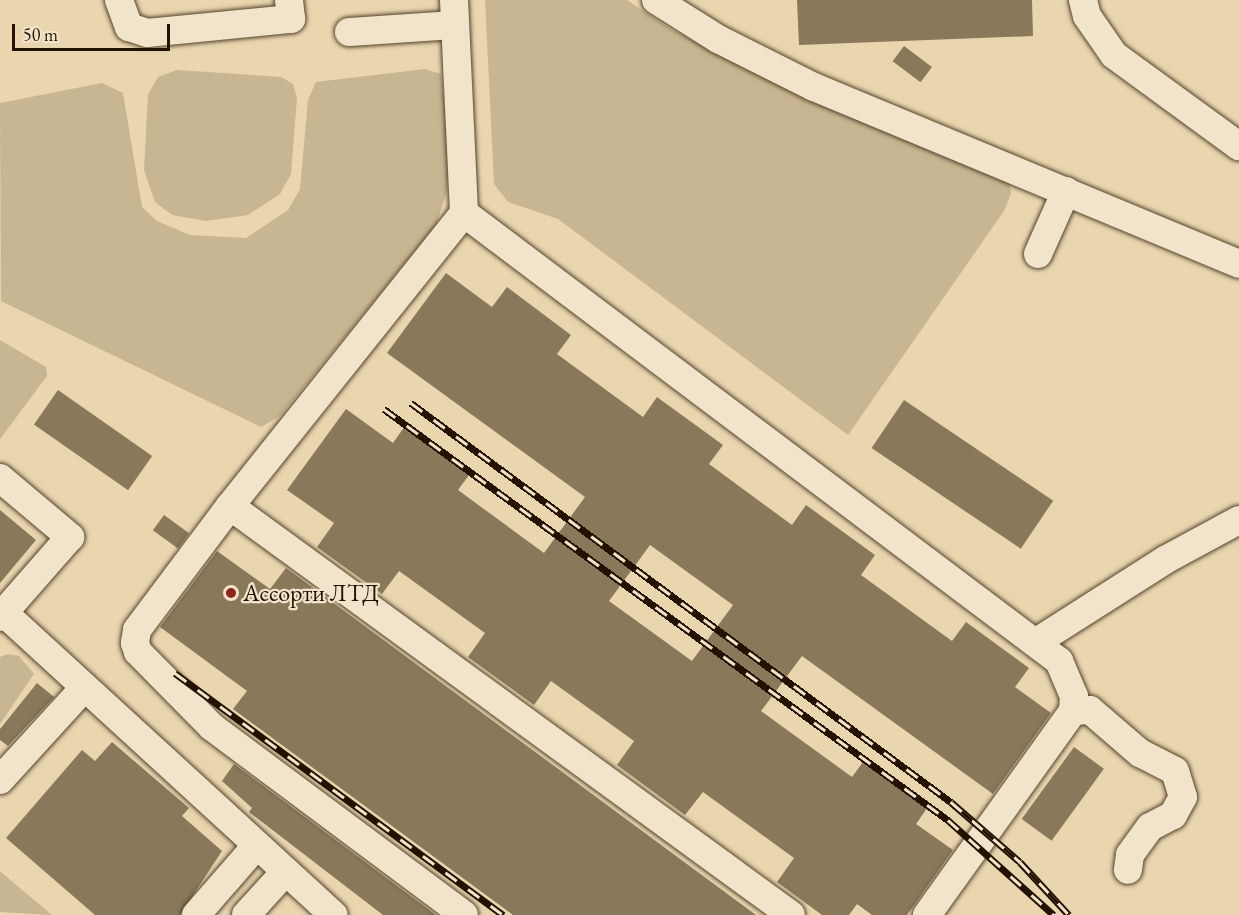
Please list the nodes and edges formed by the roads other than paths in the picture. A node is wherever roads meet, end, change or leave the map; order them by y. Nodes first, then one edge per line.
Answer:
1 (119, 0) edge
2 (290, 0) edge
3 (656, 0) edge
4 (1083, 0) edge
5 (455, 12) edge
6 (349, 32) dead end
7 (1239, 146) edge
8 (1066, 191) junction
9 (464, 213) junction
10 (1038, 254) dead end
11 (1239, 264) edge
12 (0, 478) edge
13 (231, 506) junction
14 (1239, 520) edge
15 (2, 615) edge
16 (1038, 641) junction
17 (83, 689) junction
18 (1073, 711) junction
19 (0, 780) edge
20 (256, 846) junction
21 (1128, 870) dead end
22 (285, 872) junction
23 (196, 915) edge
24 (246, 915) edge
25 (334, 915) edge
26 (464, 915) edge
27 (791, 915) edge
28 (927, 915) edge

1 - 2 lane
3 - 8 lane
4 - 7 lane
5 - 6 lane
5 - 9 lane
8 - 10 lane
8 - 11 lane
9 - 13 lane
9 - 16 lane
12 - 15 lane
13 - 26 lane
13 - 27 lane
14 - 16 lane
15 - 17 lane
16 - 18 lane
17 - 19 lane
17 - 20 lane
18 - 21 lane
18 - 28 lane
20 - 22 lane
20 - 23 lane
22 - 24 lane
22 - 25 lane

